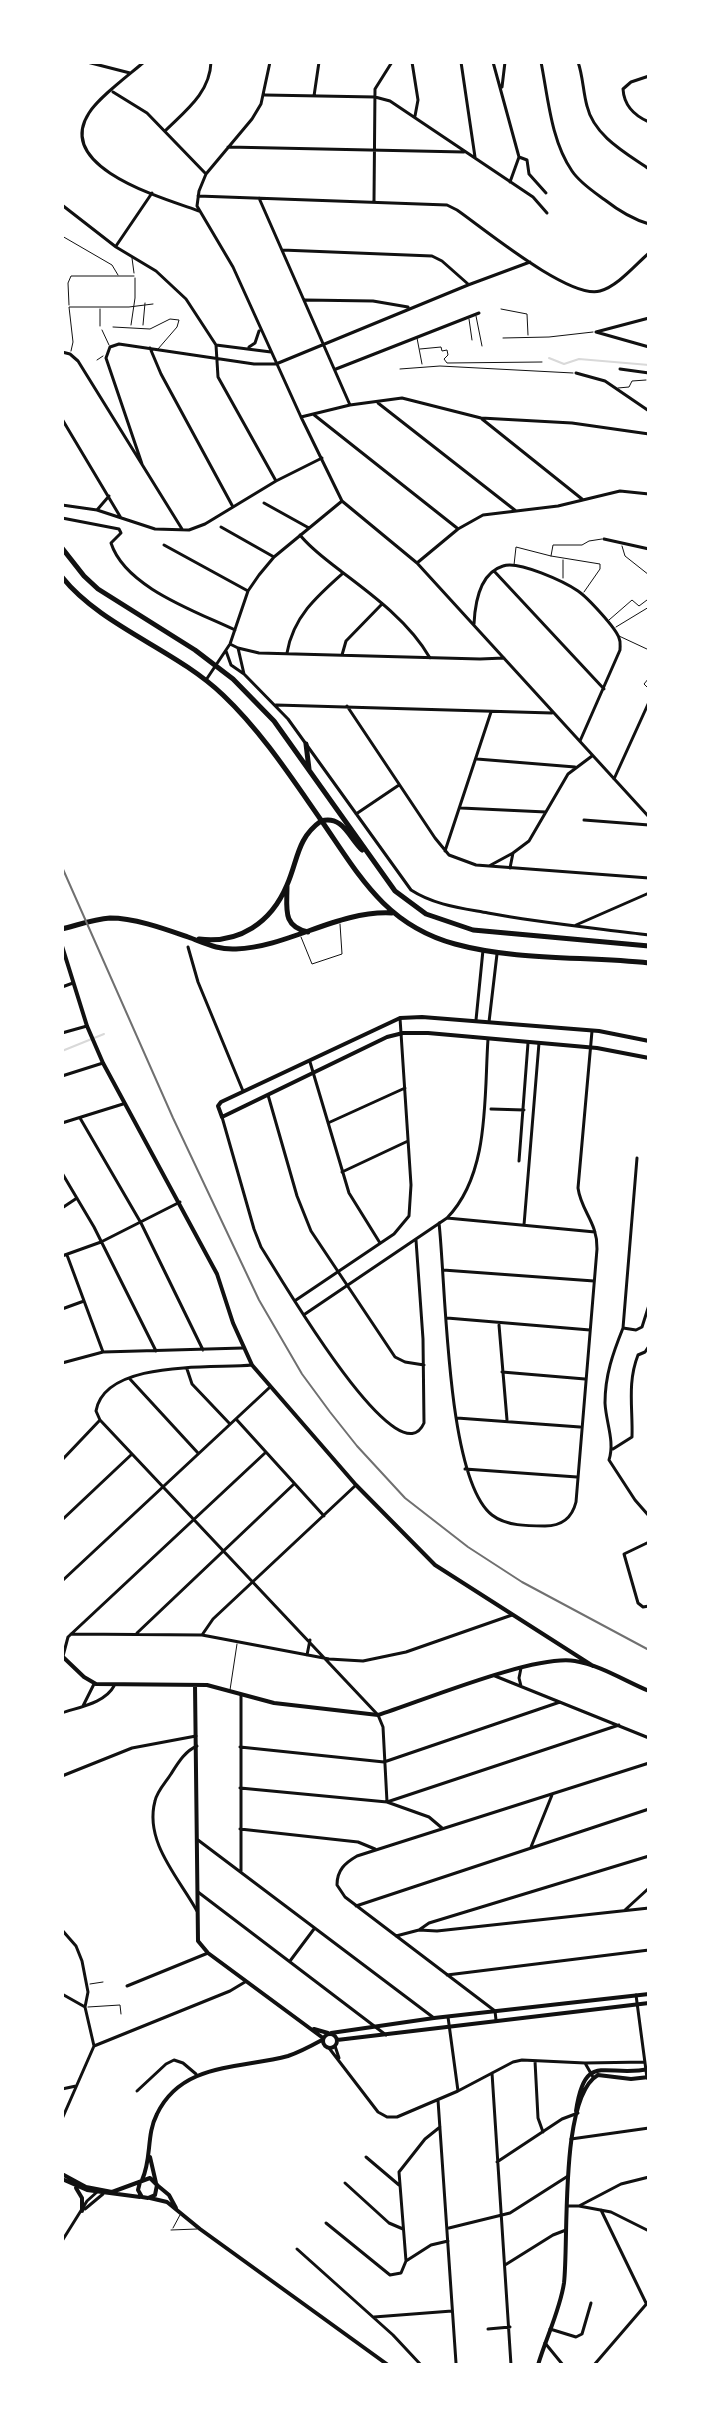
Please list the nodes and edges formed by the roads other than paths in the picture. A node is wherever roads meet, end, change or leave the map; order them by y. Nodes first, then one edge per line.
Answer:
1 (87, 62) edge
2 (144, 62) edge
3 (211, 62) edge
4 (270, 62) edge
5 (319, 62) edge
6 (392, 62) edge
7 (412, 62) edge
8 (461, 62) edge
9 (493, 62) edge
10 (505, 62) edge
11 (541, 62) edge
12 (578, 62) edge
13 (131, 74) junction
14 (649, 76) edge
15 (112, 91) junction
16 (501, 91) junction
17 (265, 95) junction
18 (314, 96) junction
19 (375, 97) junction
20 (415, 116) junction
21 (649, 122) edge
22 (165, 131) junction
23 (228, 147) junction
24 (374, 150) junction
25 (464, 152) junction
26 (475, 157) junction
27 (519, 157) junction
28 (649, 169) edge
29 (206, 174) junction
30 (510, 182) junction
31 (152, 193) junction
32 (546, 193) dead end
33 (198, 196) junction
34 (259, 198) junction
35 (374, 201) junction
36 (62, 205) edge
37 (199, 211) junction
38 (547, 213) dead end
39 (649, 224) edge
40 (62, 236) edge
41 (116, 247) junction
42 (282, 250) junction
43 (649, 253) edge
44 (132, 256) junction
45 (530, 262) junction
46 (119, 276) junction
47 (134, 276) junction
48 (468, 285) junction
49 (305, 300) junction
50 (145, 303) junction
51 (153, 304) dead end
52 (135, 305) junction
53 (69, 307) junction
54 (101, 307) junction
55 (411, 308) junction
56 (501, 309) dead end
57 (478, 313) joint
58 (469, 316) junction
59 (649, 318) edge
60 (100, 326) dead end
61 (113, 327) dead end
62 (131, 327) junction
63 (259, 327) junction
64 (142, 328) junction
65 (102, 330) dead end
66 (596, 332) junction
67 (417, 337) junction
68 (62, 338) edge
69 (503, 338) dead end
70 (528, 338) junction
71 (472, 340) dead end
72 (325, 344) junction
73 (216, 345) junction
74 (482, 346) dead end
75 (110, 347) junction
76 (649, 347) edge
77 (150, 348) junction
78 (245, 348) junction
79 (62, 349) edge
80 (158, 349) junction
81 (420, 349) junction
82 (271, 352) junction
83 (70, 354) junction
84 (106, 355) junction
85 (216, 357) junction
86 (97, 360) dead end
87 (542, 362) dead end
88 (276, 364) junction
89 (422, 367) junction
90 (336, 369) junction
91 (400, 369) dead end
92 (620, 369) dead end
93 (576, 373) joint
94 (649, 373) edge
95 (646, 380) dead end
96 (616, 387) junction
97 (376, 401) junction
98 (350, 405) junction
99 (649, 411) edge
100 (313, 414) junction
101 (301, 417) junction
102 (481, 418) junction
103 (62, 419) edge
104 (129, 421) junction
105 (119, 427) junction
106 (649, 434) edge
107 (322, 458) junction
108 (142, 464) junction
109 (276, 481) junction
110 (649, 494) edge
111 (109, 496) junction
112 (582, 499) junction
113 (342, 501) junction
114 (264, 503) dead end
115 (62, 505) edge
116 (233, 507) junction
117 (97, 510) junction
118 (516, 511) junction
119 (62, 518) edge
120 (121, 518) junction
121 (221, 527) dead end
122 (309, 528) junction
123 (458, 529) junction
124 (183, 530) junction
125 (300, 535) junction
126 (604, 539) joint
127 (621, 544) junction
128 (164, 545) dead end
129 (62, 548) edge
130 (649, 549) edge
131 (551, 556) junction
132 (274, 557) junction
133 (563, 558) junction
134 (417, 563) junction
135 (514, 565) junction
136 (494, 571) junction
137 (343, 572) junction
138 (649, 575) edge
139 (62, 577) edge
140 (563, 584) junction
141 (248, 591) junction
142 (582, 594) junction
143 (647, 600) dead end
144 (382, 604) junction
145 (649, 607) edge
146 (606, 622) junction
147 (474, 624) junction
148 (614, 629) junction
149 (235, 630) junction
150 (619, 636) junction
151 (230, 644) junction
152 (238, 648) junction
153 (649, 650) edge
154 (226, 651) junction
155 (287, 653) junction
156 (342, 655) junction
157 (430, 658) junction
158 (504, 658) junction
159 (216, 665) junction
160 (244, 674) junction
161 (649, 678) edge
162 (206, 680) junction
163 (604, 689) junction
164 (649, 689) edge
165 (649, 702) edge
166 (276, 705) junction
167 (347, 706) junction
168 (491, 712) junction
169 (552, 713) junction
170 (580, 741) junction
171 (306, 744) junction
172 (592, 756) junction
173 (477, 759) junction
174 (575, 767) junction
175 (309, 770) junction
176 (614, 779) junction
177 (399, 785) junction
178 (461, 808) junction
179 (547, 812) junction
180 (356, 814) junction
181 (649, 815) edge
182 (584, 820) dead end
183 (321, 821) junction
184 (649, 825) edge
185 (445, 851) junction
186 (513, 853) junction
187 (367, 854) junction
188 (487, 867) junction
189 (510, 868) junction
190 (649, 878) edge
191 (287, 885) junction
192 (649, 893) edge
193 (393, 914) junction
194 (340, 922) junction
195 (575, 925) junction
196 (63, 926) edge
197 (309, 932) junction
198 (300, 935) junction
199 (649, 935) edge
200 (194, 939) junction
201 (62, 946) edge
202 (649, 946) edge
203 (188, 947) dead end
204 (483, 950) junction
205 (497, 952) junction
206 (649, 963) edge
207 (73, 983) junction
208 (62, 987) edge
209 (400, 1018) junction
210 (476, 1020) junction
211 (489, 1022) junction
212 (87, 1026) junction
213 (592, 1030) junction
214 (62, 1033) edge
215 (400, 1034) junction
216 (488, 1038) junction
217 (649, 1041) edge
218 (528, 1043) junction
219 (539, 1043) junction
220 (591, 1047) junction
221 (649, 1058) edge
222 (309, 1060) junction
223 (103, 1063) junction
224 (314, 1074) junction
225 (62, 1076) edge
226 (405, 1088) junction
227 (243, 1091) junction
228 (268, 1095) junction
229 (124, 1104) junction
230 (491, 1109) dead end
231 (524, 1110) junction
232 (222, 1117) junction
233 (80, 1118) junction
234 (62, 1123) edge
235 (328, 1123) junction
236 (408, 1141) junction
237 (637, 1158) dead end
238 (519, 1161) dead end
239 (342, 1172) junction
240 (62, 1173) edge
241 (77, 1198) junction
242 (180, 1202) junction
243 (62, 1208) edge
244 (447, 1218) junction
245 (141, 1223) junction
246 (439, 1223) junction
247 (524, 1225) junction
248 (597, 1232) junction
249 (416, 1240) junction
250 (101, 1242) junction
251 (380, 1243) junction
252 (64, 1256) edge
253 (443, 1270) junction
254 (338, 1271) junction
255 (594, 1281) junction
256 (348, 1286) junction
257 (296, 1300) junction
258 (84, 1301) junction
259 (649, 1305) edge
260 (62, 1309) edge
261 (305, 1314) junction
262 (447, 1318) junction
263 (498, 1323) junction
264 (623, 1328) junction
265 (590, 1330) junction
266 (649, 1346) edge
267 (243, 1348) junction
268 (203, 1350) junction
269 (156, 1351) junction
270 (103, 1352) junction
271 (62, 1363) edge
272 (252, 1365) junction
273 (424, 1365) junction
274 (187, 1369) junction
275 (502, 1372) junction
276 (129, 1378) junction
277 (585, 1379) junction
278 (269, 1388) junction
279 (457, 1418) junction
280 (236, 1419) junction
281 (100, 1420) junction
282 (507, 1420) junction
283 (230, 1424) junction
284 (581, 1428) junction
285 (613, 1449) junction
286 (133, 1453) junction
287 (198, 1453) junction
288 (265, 1453) junction
289 (62, 1460) edge
290 (465, 1469) junction
291 (578, 1477) junction
292 (294, 1484) junction
293 (356, 1485) junction
294 (164, 1486) junction
295 (324, 1516) junction
296 (649, 1516) edge
297 (195, 1518) junction
298 (62, 1520) edge
299 (649, 1542) edge
300 (224, 1550) junction
301 (62, 1581) edge
302 (254, 1581) junction
303 (648, 1606) edge
304 (512, 1615) junction
305 (137, 1633) junction
306 (202, 1635) junction
307 (70, 1636) junction
308 (62, 1639) edge
309 (310, 1640) junction
310 (237, 1641) junction
311 (569, 1649) junction
312 (307, 1655) junction
313 (62, 1656) edge
314 (329, 1659) junction
315 (571, 1660) junction
316 (593, 1666) junction
317 (521, 1668) junction
318 (495, 1676) junction
319 (94, 1684) junction
320 (195, 1685) junction
321 (114, 1686) junction
322 (521, 1686) junction
323 (230, 1691) junction
324 (649, 1691) edge
325 (241, 1694) junction
326 (560, 1702) junction
327 (83, 1706) junction
328 (62, 1713) edge
329 (378, 1715) junction
330 (619, 1725) junction
331 (196, 1736) junction
332 (649, 1738) edge
333 (197, 1746) junction
334 (240, 1747) junction
335 (384, 1762) junction
336 (649, 1763) edge
337 (62, 1776) edge
338 (240, 1788) junction
339 (553, 1794) junction
340 (403, 1795) junction
341 (387, 1802) junction
342 (403, 1808) junction
343 (649, 1809) edge
344 (442, 1828) junction
345 (240, 1829) junction
346 (198, 1840) junction
347 (531, 1847) junction
348 (377, 1850) junction
349 (649, 1856) edge
350 (241, 1871) junction
351 (649, 1888) edge
352 (198, 1892) junction
353 (356, 1906) junction
354 (649, 1908) edge
355 (625, 1910) junction
356 (199, 1914) junction
357 (315, 1928) junction
358 (62, 1930) edge
359 (419, 1930) junction
360 (396, 1936) junction
361 (649, 1950) edge
362 (208, 1953) junction
363 (290, 1961) junction
364 (447, 1975) junction
365 (247, 1980) junction
366 (103, 1982) dead end
367 (87, 1984) junction
368 (127, 1986) dead end
369 (62, 1994) edge
370 (649, 1994) edge
371 (636, 1995) junction
372 (649, 2003) edge
373 (639, 2004) junction
374 (85, 2007) junction
375 (495, 2011) junction
376 (121, 2014) dead end
377 (448, 2017) junction
378 (434, 2018) junction
379 (496, 2020) junction
380 (376, 2026) junction
381 (449, 2026) junction
382 (312, 2029) junction
383 (330, 2033) junction
384 (386, 2035) junction
385 (328, 2043) junction
386 (94, 2046) junction
387 (535, 2061) junction
388 (645, 2062) junction
389 (585, 2063) junction
390 (648, 2070) edge
391 (492, 2073) junction
392 (196, 2074) junction
393 (592, 2074) junction
394 (648, 2078) edge
395 (76, 2086) junction
396 (62, 2089) edge
397 (137, 2091) dead end
398 (458, 2091) junction
399 (438, 2100) junction
400 (576, 2113) junction
401 (62, 2119) edge
402 (440, 2127) junction
403 (649, 2128) edge
404 (543, 2132) junction
405 (571, 2139) junction
406 (149, 2155) junction
407 (366, 2157) dead end
408 (497, 2162) junction
409 (62, 2176) edge
410 (568, 2176) junction
411 (649, 2177) edge
412 (141, 2181) junction
413 (345, 2183) dead end
414 (157, 2184) junction
415 (399, 2185) junction
416 (74, 2186) junction
417 (99, 2192) junction
418 (142, 2197) junction
419 (150, 2198) junction
420 (567, 2206) junction
421 (579, 2206) junction
422 (601, 2210) junction
423 (82, 2211) junction
424 (179, 2212) junction
425 (502, 2216) junction
426 (326, 2223) dead end
427 (200, 2229) junction
428 (403, 2229) junction
429 (447, 2229) junction
430 (566, 2230) junction
431 (649, 2231) edge
432 (62, 2241) edge
433 (448, 2241) junction
434 (297, 2249) dead end
435 (406, 2261) junction
436 (505, 2265) junction
437 (647, 2302) edge
438 (591, 2303) dead end
439 (452, 2311) junction
440 (374, 2317) junction
441 (510, 2327) junction
442 (488, 2329) dead end
443 (550, 2329) junction
444 (545, 2342) junction
445 (456, 2363) dead end
446 (388, 2365) edge
447 (421, 2365) edge
448 (511, 2365) edge
449 (538, 2365) edge
450 (563, 2365) edge
451 (594, 2365) edge

1 - 13 street
2 - 13 street
3 - 22 street
4 - 17 street
5 - 18 street
6 - 19 street
7 - 20 street
8 - 26 street
9 - 16 street
10 - 16 street
11 - 39 street
12 - 28 street
13 - 15 street
14 - 21 street
15 - 22 street
15 - 31 street
16 - 27 street
17 - 18 street
17 - 23 street
18 - 19 street
19 - 20 street
19 - 24 street
20 - 25 street
22 - 29 street
23 - 24 street
23 - 29 street
24 - 25 street
24 - 35 street
25 - 26 street
26 - 30 street
27 - 30 street
27 - 32 street
29 - 33 street
30 - 38 street
31 - 37 street
31 - 41 street
33 - 34 street
33 - 37 street
34 - 35 street
34 - 42 street
35 - 45 street
36 - 41 street
37 - 63 street
40 - 46 lane
41 - 44 street
42 - 48 street
42 - 49 street
43 - 45 street
44 - 47 lane
44 - 73 street
45 - 48 street
46 - 47 lane
46 - 53 lane
47 - 52 lane
48 - 55 street
49 - 55 street
49 - 72 street
50 - 51 lane
50 - 52 lane
50 - 64 lane
52 - 54 lane
52 - 62 lane
53 - 54 lane
53 - 83 lane
54 - 60 lane
55 - 72 street
56 - 70 lane
57 - 58 street
57 - 74 lane
58 - 67 street
58 - 71 lane
59 - 66 street
61 - 62 lane
62 - 64 lane
63 - 78 street
63 - 82 street
64 - 80 lane
65 - 75 lane
66 - 70 lane
66 - 76 street
67 - 81 lane
67 - 90 street
68 - 79 lane
69 - 70 lane
72 - 88 street
72 - 90 street
73 - 78 street
73 - 85 street
75 - 77 street
75 - 84 street
77 - 80 street
77 - 116 street
78 - 82 street
79 - 83 street
80 - 85 street
81 - 87 lane
81 - 89 lane
82 - 88 street
83 - 105 street
84 - 86 lane
84 - 104 street
85 - 88 street
85 - 109 street
88 - 101 street
89 - 91 lane
89 - 93 lane
90 - 98 street
92 - 94 street
93 - 96 street
95 - 96 lane
96 - 99 street
97 - 98 street
97 - 102 street
97 - 118 street
98 - 100 street
100 - 101 street
100 - 123 street
101 - 107 street
102 - 106 street
102 - 112 street
103 - 111 street
104 - 105 street
104 - 108 street
105 - 108 street
107 - 109 street
107 - 113 street
108 - 124 street
109 - 116 street
110 - 112 street
111 - 117 street
111 - 120 street
112 - 118 street
113 - 122 street
113 - 134 street
114 - 122 street
115 - 117 street
116 - 124 street
117 - 120 street
118 - 123 street
119 - 149 street
120 - 124 street
121 - 132 street
122 - 125 street
123 - 134 street
125 - 132 street
125 - 137 street
126 - 127 street
126 - 131 lane
127 - 130 street
127 - 138 lane
128 - 141 street
129 - 159 main road
131 - 133 lane
131 - 135 lane
132 - 141 street
133 - 140 lane
133 - 142 lane
134 - 147 street
135 - 136 street
135 - 140 street
136 - 147 street
136 - 163 street
137 - 144 street
137 - 155 street
139 - 162 main road
140 - 142 street
141 - 149 street
142 - 146 street
143 - 146 lane
144 - 156 street
144 - 157 street
145 - 148 lane
146 - 148 street
147 - 158 street
148 - 150 street
149 - 151 street
150 - 153 lane
150 - 163 street
151 - 152 street
151 - 154 street
152 - 155 street
152 - 160 street
154 - 159 street
154 - 160 street
155 - 156 street
156 - 157 street
157 - 158 street
158 - 169 street
159 - 162 street
159 - 175 main road
160 - 166 street
161 - 164 lane
162 - 183 main road
163 - 170 street
165 - 176 street
166 - 167 street
166 - 171 street
167 - 168 street
167 - 177 street
168 - 169 street
168 - 173 street
169 - 170 street
170 - 172 street
171 - 175 main road
171 - 180 street
172 - 174 street
172 - 176 street
173 - 174 street
173 - 178 street
174 - 179 street
175 - 187 main road
176 - 181 street
177 - 180 street
177 - 185 street
178 - 179 street
178 - 185 street
179 - 186 street
180 - 195 street
182 - 184 street
183 - 187 main road
183 - 191 main road
183 - 193 main road
185 - 188 street
186 - 188 street
186 - 189 street
187 - 202 main road
188 - 189 street
189 - 190 street
191 - 197 main road
191 - 200 main road
192 - 195 street
193 - 194 main road
193 - 204 main road
194 - 197 main road
194 - 198 lane
195 - 199 street
196 - 200 main road
197 - 198 main road
198 - 200 main road
201 - 207 street
203 - 227 street
204 - 205 main road
204 - 210 street
205 - 206 main road
205 - 211 street
207 - 208 street
207 - 212 street
209 - 210 street
209 - 215 street
209 - 222 street
210 - 211 street
211 - 213 street
212 - 214 street
212 - 223 street
213 - 217 street
213 - 220 street
215 - 216 street
215 - 224 street
215 - 226 street
216 - 218 street
216 - 244 street
218 - 219 street
218 - 231 street
219 - 220 street
219 - 247 street
220 - 221 street
220 - 248 street
222 - 224 street
222 - 227 street
223 - 225 street
223 - 229 street
224 - 228 street
224 - 235 street
226 - 235 street
226 - 236 street
227 - 232 street
228 - 232 street
228 - 254 street
229 - 233 street
229 - 242 street
230 - 231 street
231 - 238 street
232 - 257 street
233 - 234 street
233 - 245 street
235 - 239 street
236 - 239 street
236 - 251 street
237 - 264 street
239 - 251 street
240 - 241 street
241 - 243 street
241 - 250 street
242 - 245 street
242 - 267 street
244 - 246 street
244 - 247 street
245 - 250 street
245 - 268 street
246 - 249 street
246 - 253 street
247 - 248 street
248 - 255 street
249 - 256 street
249 - 273 street
250 - 252 street
250 - 269 street
251 - 254 street
252 - 258 street
253 - 255 street
253 - 262 street
254 - 256 street
254 - 257 street
255 - 265 street
256 - 261 street
256 - 273 street
257 - 261 street
258 - 260 street
258 - 270 street
259 - 264 street
261 - 273 street
262 - 263 street
262 - 279 street
263 - 265 street
263 - 275 street
264 - 285 street
265 - 277 street
266 - 285 street
267 - 268 street
267 - 272 street
268 - 269 street
269 - 270 street
270 - 271 street
272 - 274 street
272 - 278 street
274 - 276 street
274 - 283 street
275 - 277 street
275 - 282 street
276 - 281 street
276 - 287 street
277 - 284 street
278 - 280 street
278 - 293 street
279 - 282 street
279 - 290 street
280 - 283 street
280 - 288 street
281 - 286 street
281 - 289 street
282 - 284 street
283 - 287 street
284 - 291 street
285 - 296 street
286 - 294 street
286 - 298 street
287 - 294 street
288 - 292 street
288 - 297 street
290 - 291 street
290 - 291 street
292 - 295 street
292 - 300 street
293 - 295 street
293 - 304 street
294 - 297 street
294 - 301 street
295 - 302 street
297 - 300 street
297 - 307 street
299 - 303 street
300 - 302 street
300 - 305 street
302 - 306 street
302 - 309 street
304 - 311 street
304 - 314 street
305 - 306 street
305 - 307 street
306 - 310 street
307 - 308 street
307 - 313 street
309 - 312 street
309 - 314 street
310 - 312 street
310 - 323 lane
311 - 315 street
311 - 316 street
312 - 314 street
313 - 319 street
314 - 329 street
315 - 316 street
315 - 317 street
316 - 324 street
317 - 318 street
317 - 322 street
318 - 322 street
318 - 329 street
319 - 321 street
319 - 327 street
320 - 321 street
320 - 323 street
320 - 331 street
321 - 327 street
322 - 326 street
323 - 325 street
325 - 329 street
325 - 334 street
326 - 330 street
326 - 335 street
327 - 328 street
329 - 335 street
330 - 332 street
330 - 340 street
331 - 333 street
331 - 337 street
333 - 346 street
333 - 356 street
334 - 335 street
334 - 338 street
335 - 341 street
336 - 339 street
338 - 341 street
338 - 345 street
339 - 344 street
339 - 347 street
340 - 341 street
340 - 342 street
341 - 342 street
342 - 344 street
343 - 347 street
344 - 348 street
345 - 348 street
345 - 350 street
346 - 350 street
346 - 352 street
347 - 353 street
348 - 353 street
349 - 359 street
350 - 357 street
351 - 355 street
352 - 356 street
352 - 363 street
353 - 360 street
354 - 355 street
355 - 359 street
356 - 362 street
357 - 363 street
357 - 378 street
358 - 367 street
359 - 360 street
360 - 364 street
361 - 364 street
362 - 365 street
362 - 368 street
363 - 380 street
364 - 375 street
365 - 382 street
365 - 386 street
366 - 367 lane
367 - 374 street
369 - 374 street
370 - 371 street
371 - 373 street
371 - 375 street
372 - 373 street
373 - 379 street
373 - 388 street
374 - 376 lane
374 - 386 street
375 - 377 street
375 - 379 street
377 - 378 street
377 - 381 street
378 - 380 street
379 - 381 street
380 - 383 street
380 - 384 street
381 - 384 street
381 - 398 street
382 - 383 street
382 - 385 street
383 - 385 street
383 - 385 street
384 - 385 street
385 - 392 street
385 - 399 street
386 - 395 street
387 - 389 street
387 - 391 street
387 - 404 street
388 - 389 street
388 - 390 street
389 - 393 street
390 - 393 street
390 - 394 street
391 - 398 street
391 - 408 street
392 - 397 street
392 - 406 street
393 - 394 street
393 - 400 street
395 - 396 street
395 - 401 street
398 - 399 street
399 - 402 street
400 - 404 street
400 - 405 street
402 - 415 street
402 - 429 street
403 - 405 street
404 - 408 street
405 - 410 street
406 - 412 street
406 - 414 street
407 - 415 street
408 - 425 street
409 - 416 street
409 - 417 street
410 - 420 street
410 - 425 street
411 - 421 street
412 - 414 street
412 - 417 street
412 - 418 street
413 - 428 street
414 - 419 street
414 - 424 street
415 - 428 street
416 - 417 street
416 - 423 street
417 - 418 street
417 - 423 street
417 - 423 street
418 - 419 street
419 - 424 street
420 - 421 street
420 - 430 street
421 - 422 street
422 - 431 street
422 - 437 street
423 - 432 street
424 - 427 street
424 - 427 lane
425 - 429 street
425 - 436 street
426 - 435 street
427 - 446 street
428 - 435 street
429 - 433 street
430 - 436 street
430 - 443 street
433 - 435 street
433 - 439 street
434 - 440 street
436 - 441 street
437 - 451 street
438 - 443 street
439 - 440 street
439 - 445 street
440 - 447 street
441 - 442 street
441 - 448 street
443 - 444 street
444 - 449 street
444 - 450 street

